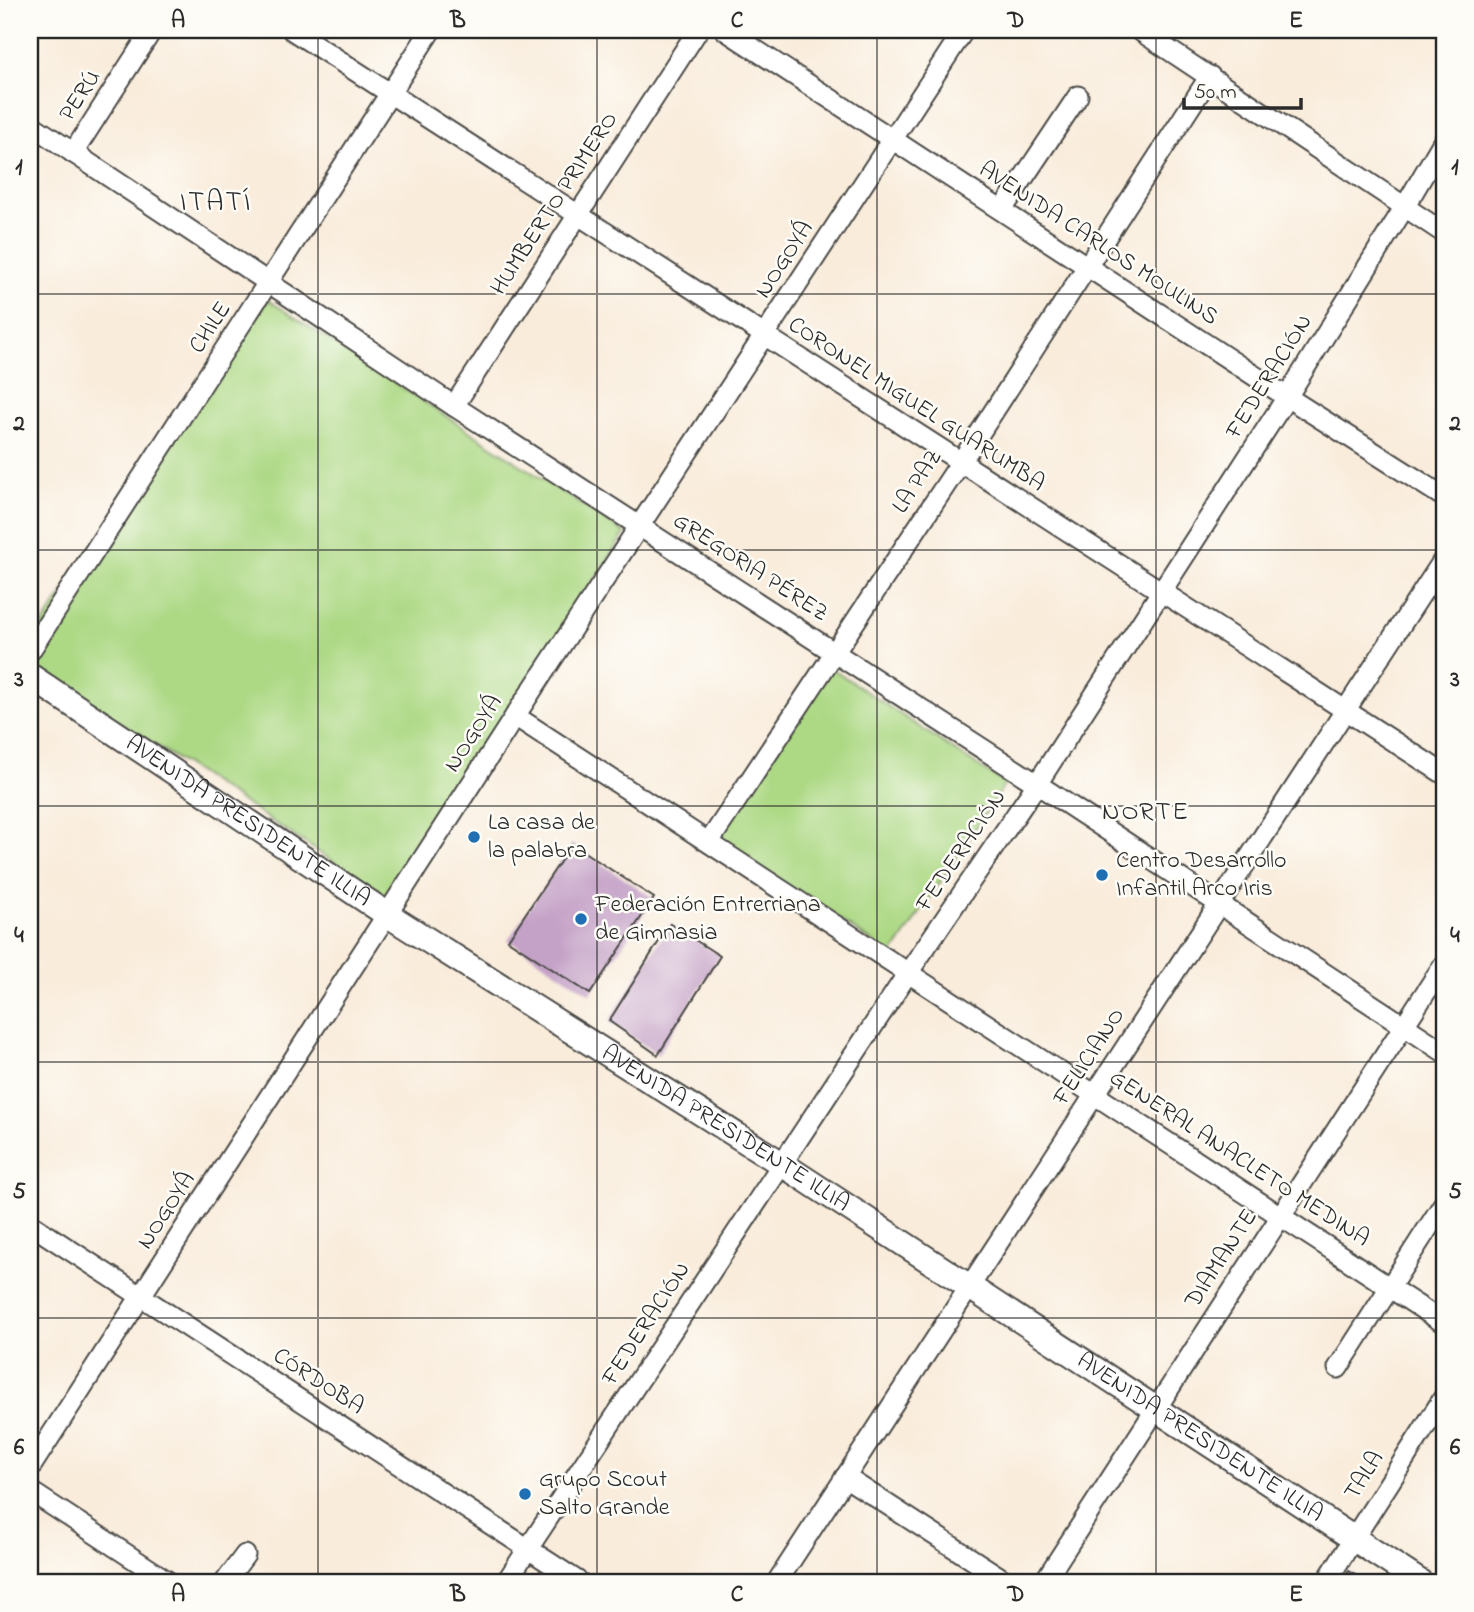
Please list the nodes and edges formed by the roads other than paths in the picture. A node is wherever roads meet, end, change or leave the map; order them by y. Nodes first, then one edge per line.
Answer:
1 (152, 30) edge
2 (292, 30) edge
3 (431, 30) edge
4 (698, 30) edge
5 (725, 30) edge
6 (1139, 30) edge
7 (955, 33) edge
8 (1210, 76) junction
9 (390, 94) junction
10 (1078, 96) dead end
11 (30, 124) edge
12 (892, 139) junction
13 (1444, 140) edge
14 (73, 153) junction
15 (1404, 208) junction
16 (1002, 210) junction
17 (577, 216) junction
18 (1444, 233) edge
19 (1087, 266) junction
20 (270, 283) junction
21 (764, 337) junction
22 (1287, 397) junction
23 (454, 405) junction
24 (961, 462) junction
25 (1444, 497) edge
26 (640, 525) junction
27 (1444, 559) edge
28 (1161, 590) junction
29 (30, 651) edge
30 (834, 653) junction
31 (30, 676) edge
32 (1346, 711) junction
33 (515, 716) junction
34 (1444, 774) edge
35 (1037, 784) junction
36 (709, 842) junction
37 (1220, 905) junction
38 (388, 915) junction
39 (1444, 964) edge
40 (908, 972) junction
41 (1404, 1026) junction
42 (1444, 1052) edge
43 (1095, 1094) junction
44 (782, 1164) junction
45 (1444, 1203) edge
46 (1280, 1215) junction
47 (30, 1224) edge
48 (970, 1287) junction
49 (1390, 1287) junction
50 (141, 1296) junction
51 (1444, 1323) edge
52 (1338, 1368) dead end
53 (1444, 1397) edge
54 (1155, 1409) junction
55 (30, 1468) edge
56 (845, 1477) junction
57 (30, 1491) edge
58 (1354, 1539) junction
59 (528, 1549) junction
60 (244, 1555) dead end
61 (169, 1582) edge
62 (225, 1582) edge
63 (506, 1582) edge
64 (579, 1582) edge
65 (777, 1582) edge
66 (1007, 1582) edge
67 (1044, 1582) edge
68 (1326, 1582) edge
69 (1420, 1582) edge

1 - 14 street, PERÚ
2 - 9 street, CORONEL MIGUEL GUARUMBA
3 - 9 street, CHILE
4 - 17 street, HUMBERTO PRIMERO
5 - 12 street, AVENIDA CARLOS MOULINS
6 - 8 street
7 - 12 street, NOGOYÁ
8 - 15 street
8 - 19 street, LA PAZ
9 - 17 street, CORONEL MIGUEL GUARUMBA
9 - 20 street, CHILE
10 - 16 street
11 - 14 street, GREGORIA PÉREZ
12 - 16 street, AVENIDA CARLOS MOULINS
12 - 21 street, NOGOYÁ
13 - 15 street, FEDERACIÓN
14 - 20 street, GREGORIA PÉREZ
15 - 18 street
15 - 22 street, FEDERACIÓN
16 - 19 street, AVENIDA CARLOS MOULINS
17 - 21 street, CORONEL MIGUEL GUARUMBA
17 - 23 street, HUMBERTO PRIMERO
19 - 22 street, AVENIDA CARLOS MOULINS
19 - 24 street, LA PAZ
20 - 23 street, GREGORIA PÉREZ
20 - 29 street, CHILE
21 - 24 street, CORONEL MIGUEL GUARUMBA
21 - 26 street, NOGOYÁ
22 - 25 street, AVENIDA CARLOS MOULINS
22 - 28 street, FEDERACIÓN
23 - 26 street, GREGORIA PÉREZ
24 - 28 street, CORONEL MIGUEL GUARUMBA
24 - 30 street, LA PAZ
26 - 30 street, GREGORIA PÉREZ
26 - 33 street, NOGOYÁ
27 - 32 street, FELICIANO
28 - 32 street, CORONEL MIGUEL GUARUMBA
28 - 35 street, FEDERACIÓN
30 - 35 street, GREGORIA PÉREZ
30 - 36 street, LA PAZ
31 - 38 main road, AVENIDA PRESIDENTE ILLIA
32 - 34 street, CORONEL MIGUEL GUARUMBA
32 - 37 street, FELICIANO
33 - 36 street, GENERAL ANACLETO MEDINA
33 - 38 street, NOGOYÁ
35 - 37 street, GREGORIA PÉREZ
35 - 40 street, FEDERACIÓN
36 - 40 street, GENERAL ANACLETO MEDINA
37 - 41 street, GREGORIA PÉREZ
37 - 43 street, FELICIANO
38 - 44 main road, AVENIDA PRESIDENTE ILLIA
38 - 50 street, NOGOYÁ
39 - 41 street, DIAMANTE
40 - 43 street, GENERAL ANACLETO MEDINA
40 - 44 street, FEDERACIÓN
41 - 42 street, GREGORIA PÉREZ
41 - 46 street, DIAMANTE
43 - 46 street, GENERAL ANACLETO MEDINA
43 - 48 street, FELICIANO
44 - 48 main road, AVENIDA PRESIDENTE ILLIA
44 - 59 street, FEDERACIÓN
45 - 49 street
46 - 49 street, GENERAL ANACLETO MEDINA
46 - 54 street, DIAMANTE
47 - 50 street, CÓRDOBA
48 - 54 main road, AVENIDA PRESIDENTE ILLIA
48 - 56 street, FELICIANO
49 - 51 street, GENERAL ANACLETO MEDINA
49 - 52 street
50 - 55 street, NOGOYÁ
50 - 59 street, CÓRDOBA
53 - 58 street, TALA
54 - 58 main road, AVENIDA PRESIDENTE ILLIA
54 - 67 street, DIAMANTE
56 - 65 street, FELICIANO
56 - 66 street
57 - 61 street
58 - 68 street, TALA
58 - 69 main road, AVENIDA PRESIDENTE ILLIA
59 - 63 street, FEDERACIÓN
59 - 64 street, CÓRDOBA
60 - 62 street

